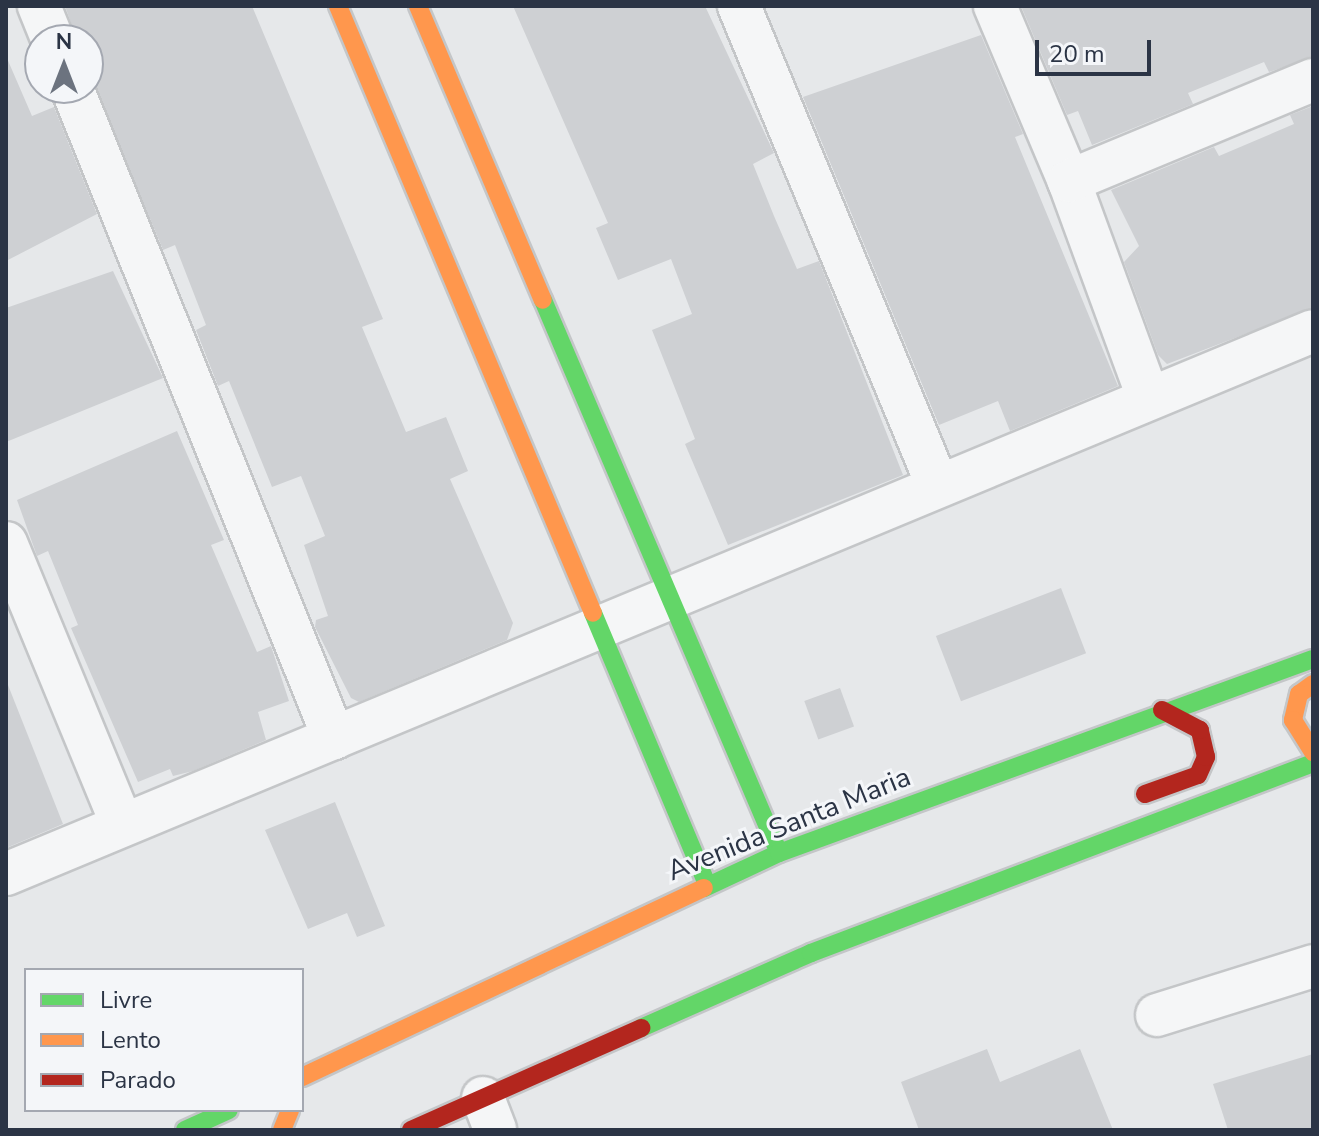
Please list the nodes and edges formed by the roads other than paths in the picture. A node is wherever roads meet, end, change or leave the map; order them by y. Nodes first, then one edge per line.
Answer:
1 (338, 6) edge
2 (418, 6) edge
3 (739, 6) edge
4 (995, 6) edge
5 (1313, 80) edge
6 (78, 104) edge
7 (1069, 181) junction
8 (1313, 331) edge
9 (1148, 397) junction
10 (937, 484) junction
11 (6, 543) edge
12 (672, 598) junction
13 (23, 626) edge
14 (603, 627) junction
15 (1313, 659) edge
16 (1313, 684) edge
17 (1162, 710) junction
18 (334, 738) junction
19 (1313, 752) edge
20 (1313, 763) edge
21 (1126, 802) dead end
22 (122, 825) junction
23 (779, 853) junction
24 (1019, 853) dead end
25 (6, 874) edge
26 (988, 881) junction
27 (707, 884) junction
28 (1313, 966) edge
29 (494, 989) junction
30 (1157, 1015) dead end
31 (356, 1075) dead end
32 (304, 1076) edge
33 (225, 1112) edge
34 (489, 1114) edge
35 (185, 1130) edge
36 (411, 1130) edge

1 - 14 main road
2 - 12 main road
3 - 10 street
4 - 7 street
5 - 7 street
6 - 18 street
7 - 9 street
8 - 9 street
9 - 10 street
10 - 12 street
11 - 13 street
12 - 14 street
12 - 23 main road
13 - 22 street
14 - 18 street
14 - 27 main road
15 - 17 main road, Avenida Santa Maria
16 - 19 main road
17 - 21 main road
17 - 23 main road, Avenida Santa Maria
18 - 22 street
20 - 26 main road
22 - 25 street
23 - 27 main road, Avenida Santa Maria
24 - 26 main road
26 - 34 main road
27 - 29 main road, Avenida Santa Maria
28 - 30 street
29 - 31 main road
29 - 32 main road, Avenida Santa Maria
33 - 35 main road
34 - 36 main road

